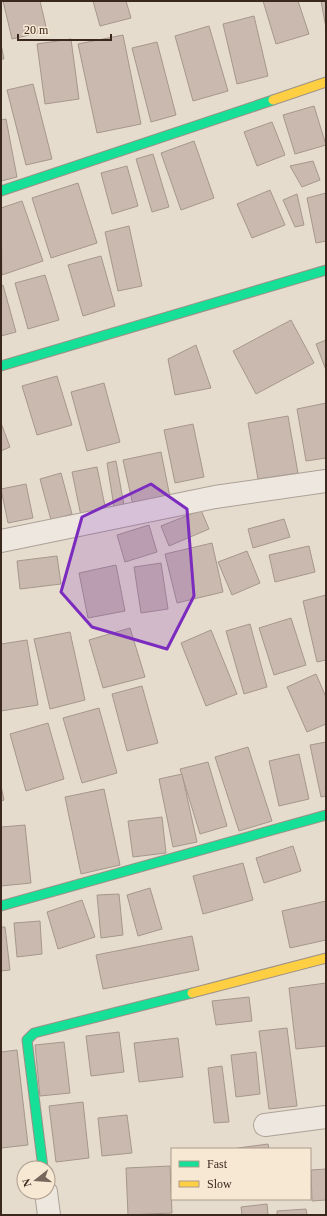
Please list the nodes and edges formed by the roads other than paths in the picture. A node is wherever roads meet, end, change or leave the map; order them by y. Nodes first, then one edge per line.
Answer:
1 (326, 82) edge
2 (1, 191) edge
3 (326, 270) edge
4 (1, 366) edge
5 (326, 481) edge
6 (1, 542) edge
7 (326, 815) edge
8 (1, 906) edge
9 (326, 958) edge
10 (326, 1117) edge
11 (265, 1125) dead end
12 (42, 1160) edge
13 (47, 1200) edge
14 (49, 1215) edge

1 - 2 street
3 - 4 street
5 - 6 street
7 - 8 street
9 - 12 street
10 - 11 street
13 - 14 street

